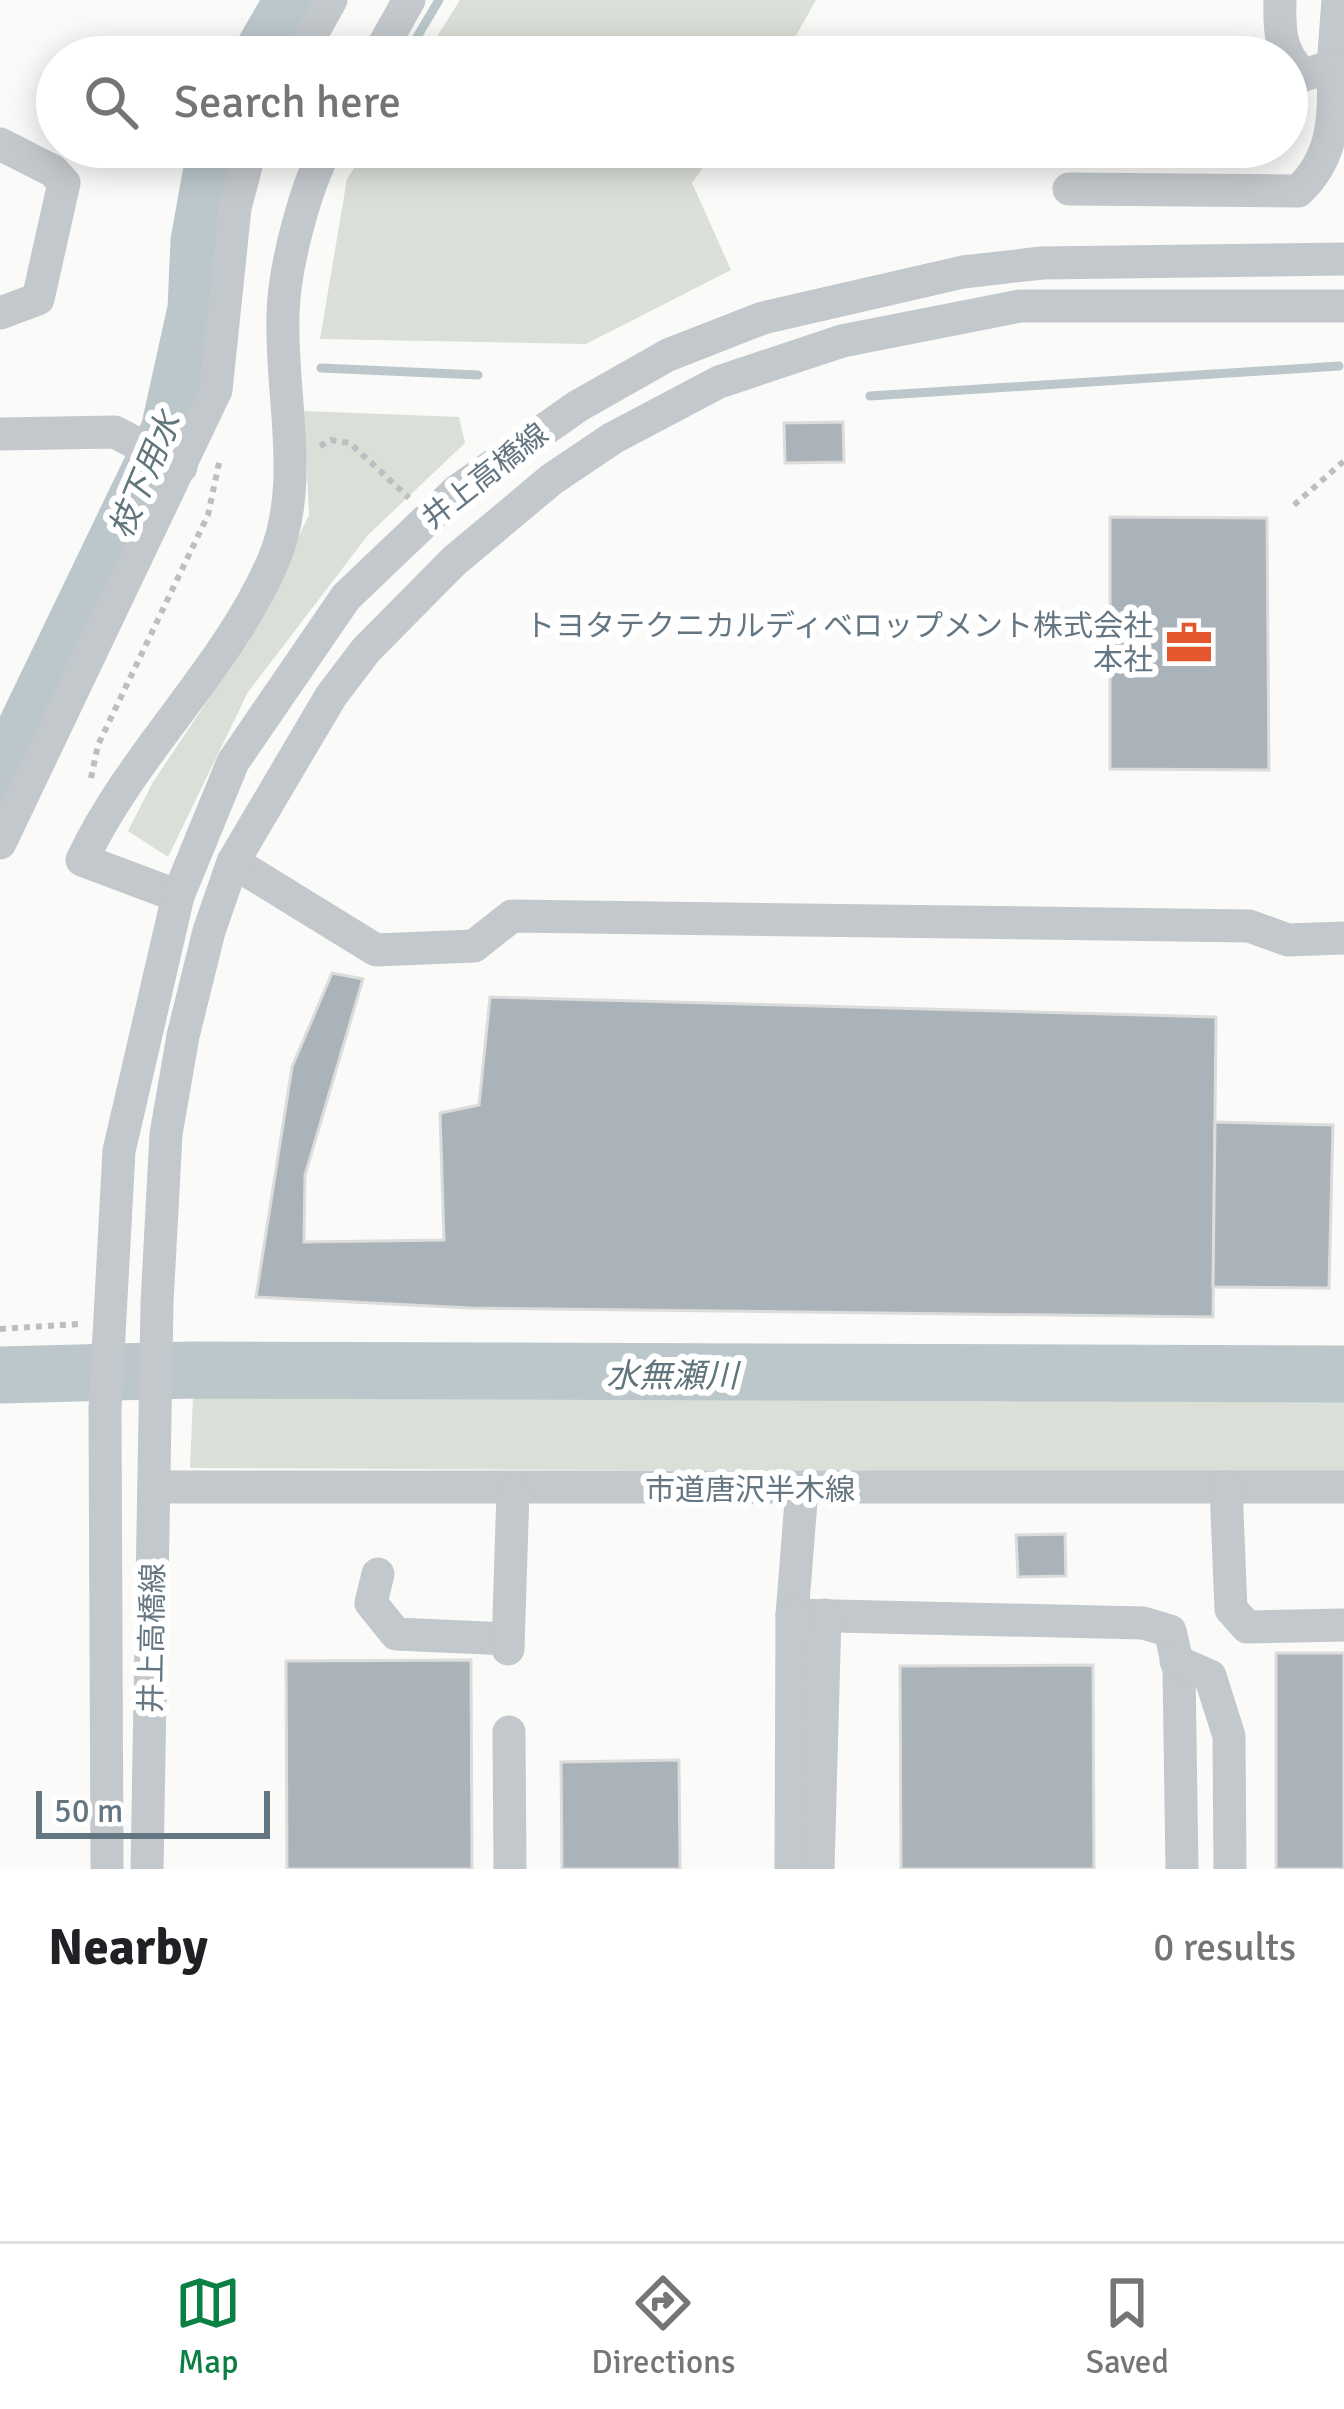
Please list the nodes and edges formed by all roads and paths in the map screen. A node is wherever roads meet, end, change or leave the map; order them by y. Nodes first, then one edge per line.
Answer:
1 (332, 0) edge
2 (409, 0) edge
3 (1280, 0) edge
4 (1338, 0) edge
5 (311, 36) edge
6 (389, 36) edge
7 (1281, 36) edge
8 (1334, 66) junction
9 (1308, 74) edge
10 (0, 144) edge
11 (36, 162) edge
12 (47, 168) edge
13 (245, 168) edge
14 (316, 168) edge
15 (1069, 189) dead end
16 (1344, 259) edge
17 (1344, 306) edge
18 (0, 313) edge
19 (216, 390) junction
20 (0, 434) edge
21 (1344, 460) edge
22 (290, 463) junction
23 (179, 466) junction
24 (1294, 505) dead end
25 (430, 516) junction
26 (89, 789) dead end
27 (0, 843) edge
28 (233, 862) junction
29 (178, 896) junction
30 (1344, 938) edge
31 (0, 1329) edge
32 (109, 1331) junction
33 (155, 1487) junction
34 (1226, 1487) junction
35 (1344, 1487) edge
36 (802, 1490) junction
37 (513, 1491) junction
38 (377, 1574) dead end
39 (808, 1615) junction
40 (1344, 1625) edge
41 (1176, 1661) junction
42 (509, 1732) dead end
43 (106, 1869) edge
44 (148, 1869) edge
45 (510, 1869) edge
46 (791, 1869) edge
47 (818, 1869) edge
48 (1182, 1869) edge
49 (1230, 1869) edge

1 - 5 street
2 - 6 street
3 - 7 street
4 - 8 street
8 - 9 street
8 - 15 street
10 - 11 street
12 - 18 street
13 - 19 street
14 - 22 street
16 - 25 street, 井上高橋線
17 - 28 street, 井上高橋線
19 - 23 street
19 - 26 path
20 - 23 street
21 - 24 path
22 - 25 path
22 - 29 street
23 - 27 street
25 - 29 street, 井上高橋線
28 - 30 street
28 - 33 street, 井上高橋線
29 - 32 street, 井上高橋線
31 - 32 path
32 - 43 street, 井上高橋線
33 - 37 street, 市道唐沢半木線
33 - 44 street, 井上高橋線
34 - 35 street, 市道唐沢半木線
34 - 36 street, 市道唐沢半木線
34 - 40 street
36 - 37 street, 市道唐沢半木線
36 - 39 street
37 - 38 street
39 - 41 street
39 - 46 street
39 - 47 street
41 - 48 street
41 - 49 street
42 - 45 street

